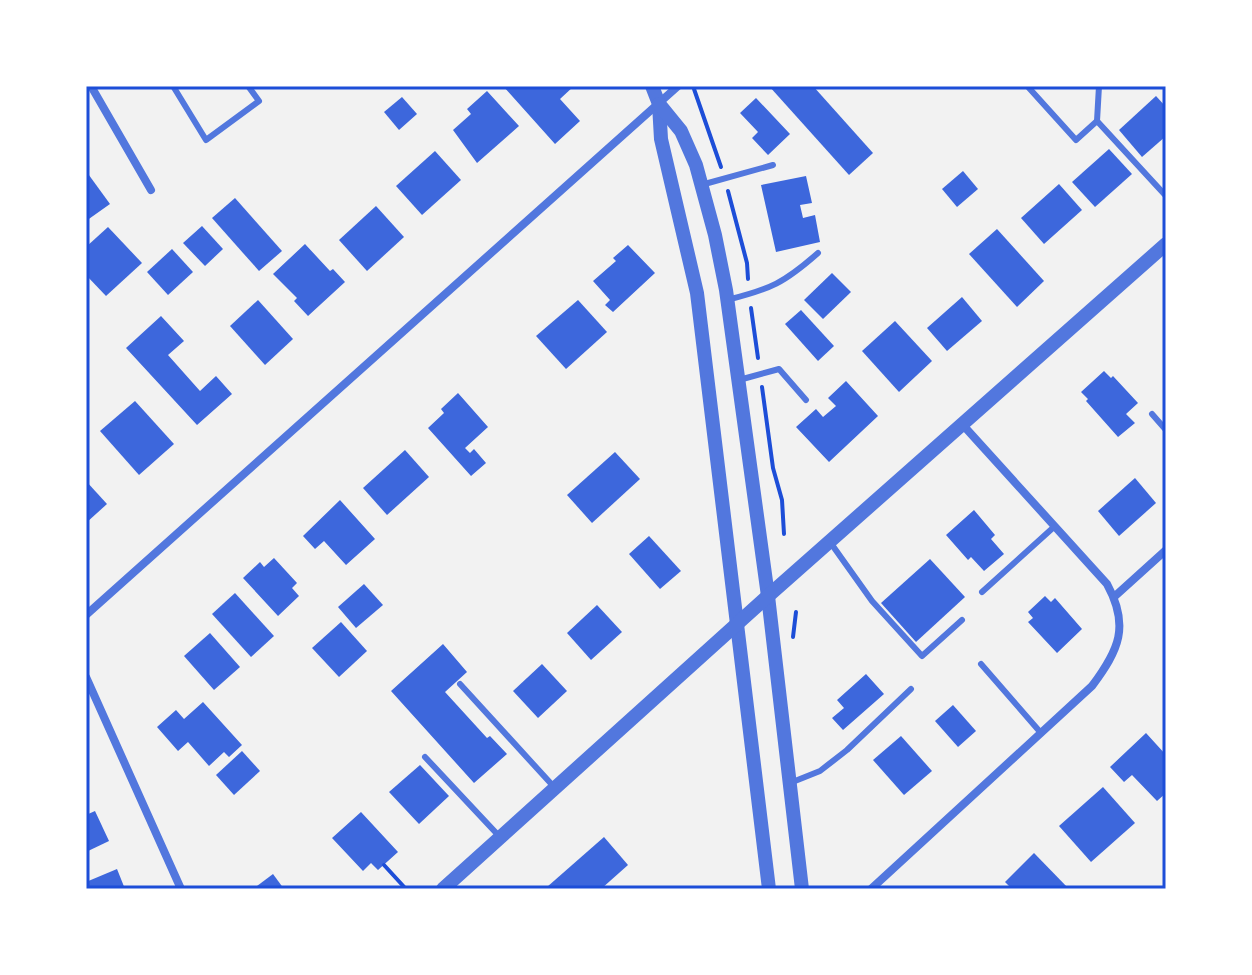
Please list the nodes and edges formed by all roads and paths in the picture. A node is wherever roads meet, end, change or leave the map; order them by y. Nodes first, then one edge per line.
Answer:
1 (91, 86) edge
2 (173, 86) edge
3 (248, 86) edge
4 (652, 86) edge
5 (678, 86) edge
6 (1099, 86) edge
7 (1029, 88) dead end
8 (659, 104) junction
9 (1097, 121) junction
10 (773, 165) dead end
11 (701, 185) junction
12 (151, 190) dead end
13 (1166, 196) edge
14 (1164, 251) edge
15 (818, 253) dead end
16 (727, 300) junction
17 (739, 380) junction
18 (806, 400) dead end
19 (1152, 414) dead end
20 (962, 424) junction
21 (1166, 430) edge
22 (1055, 526) junction
23 (830, 542) junction
24 (1166, 550) edge
25 (982, 592) dead end
26 (768, 596) junction
27 (1114, 597) junction
28 (86, 615) edge
29 (962, 620) dead end
30 (737, 625) junction
31 (981, 664) dead end
32 (86, 677) edge
33 (460, 684) dead end
34 (911, 689) dead end
35 (1041, 733) junction
36 (425, 757) dead end
37 (790, 783) junction
38 (556, 788) junction
39 (500, 838) junction
40 (384, 865) dead end
41 (181, 889) edge
42 (406, 889) edge
43 (443, 889) edge
44 (769, 889) edge
45 (802, 889) edge
46 (871, 889) edge

1 - 12 street
2 - 3 lane
4 - 8 street
5 - 8 street
6 - 9 lane
7 - 9 lane
8 - 11 street
8 - 28 street
8 - 30 street
9 - 13 lane
10 - 11 lane
11 - 16 street
14 - 20 street
15 - 16 lane
16 - 17 street
17 - 18 lane
17 - 26 street
19 - 21 lane
20 - 22 street
20 - 23 street
22 - 25 lane
22 - 27 street
23 - 26 street
23 - 29 lane
24 - 27 street
26 - 30 street
26 - 37 street
27 - 35 street
30 - 38 street
30 - 44 street
31 - 35 lane
32 - 41 street
33 - 38 lane
34 - 37 lane
35 - 46 street
36 - 39 lane
37 - 45 street
38 - 39 street
39 - 43 street
40 - 42 path

